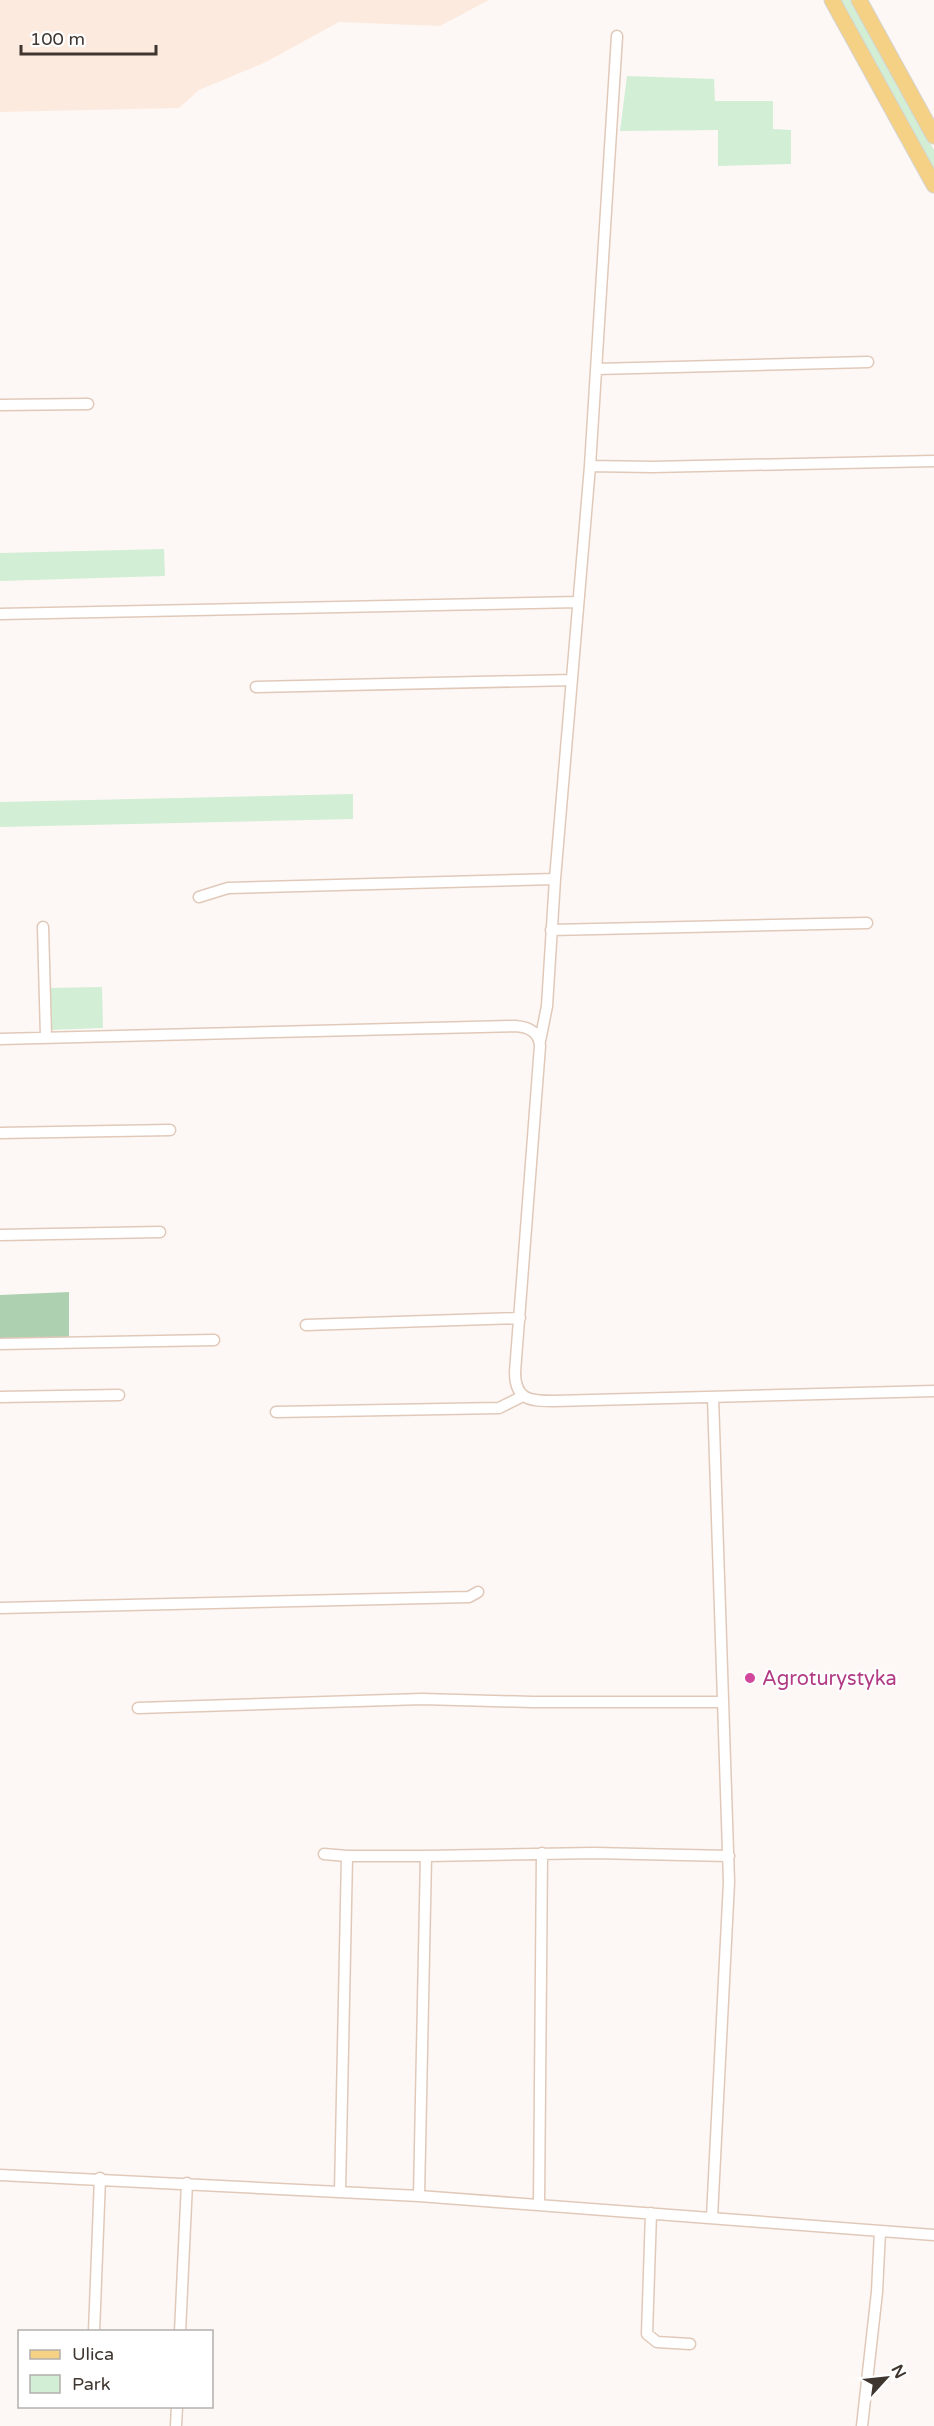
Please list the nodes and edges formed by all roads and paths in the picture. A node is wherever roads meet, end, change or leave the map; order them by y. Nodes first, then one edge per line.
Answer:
1 (832, 0) edge
2 (859, 0) edge
3 (617, 36) dead end
4 (934, 136) edge
5 (934, 185) edge
6 (868, 362) dead end
7 (596, 369) junction
8 (88, 404) dead end
9 (0, 405) edge
10 (934, 460) edge
11 (590, 466) junction
12 (578, 602) junction
13 (0, 614) edge
14 (572, 680) junction
15 (256, 687) dead end
16 (555, 879) junction
17 (199, 897) dead end
18 (867, 923) dead end
19 (43, 927) dead end
20 (551, 930) junction
21 (46, 1037) junction
22 (0, 1039) edge
23 (540, 1041) junction
24 (170, 1130) dead end
25 (0, 1133) edge
26 (160, 1232) dead end
27 (0, 1235) edge
28 (520, 1318) junction
29 (306, 1325) dead end
30 (214, 1340) dead end
31 (0, 1344) edge
32 (934, 1391) edge
33 (118, 1395) dead end
34 (523, 1396) junction
35 (713, 1396) junction
36 (0, 1397) edge
37 (276, 1412) dead end
38 (478, 1592) dead end
39 (0, 1608) edge
40 (723, 1702) junction
41 (138, 1708) dead end
42 (542, 1853) junction
43 (324, 1854) dead end
44 (348, 1856) junction
45 (426, 1856) junction
46 (729, 1856) junction
47 (0, 2175) edge
48 (100, 2178) junction
49 (187, 2183) junction
50 (340, 2192) junction
51 (419, 2196) junction
52 (539, 2205) junction
53 (651, 2213) junction
54 (712, 2217) junction
55 (880, 2231) junction
56 (934, 2235) edge
57 (94, 2330) edge
58 (180, 2330) edge
59 (690, 2344) dead end
60 (177, 2408) edge
61 (176, 2426) edge
62 (862, 2426) edge

1 - 5 main road
2 - 4 main road
3 - 7 street
6 - 7 street
7 - 11 street
8 - 9 street
10 - 11 street
11 - 12 street
12 - 13 street
12 - 14 street
14 - 15 street
14 - 16 street
16 - 17 street
16 - 20 street
18 - 20 street
19 - 21 street
20 - 23 street
21 - 22 street
21 - 23 street
23 - 28 street
24 - 25 street
26 - 27 street
28 - 29 street
28 - 34 street
30 - 31 street
32 - 35 street
33 - 36 street
34 - 35 street
34 - 37 street
35 - 40 street
38 - 39 street
40 - 41 street
40 - 46 street
42 - 45 street
42 - 46 street
42 - 52 street
43 - 44 street
44 - 45 street
44 - 50 street
45 - 51 street
46 - 54 street
47 - 48 street
48 - 49 street
48 - 57 street
49 - 50 street
49 - 58 street
50 - 51 street
51 - 52 street
52 - 53 street
53 - 54 street
53 - 59 street
54 - 55 street
55 - 56 street
55 - 62 street
60 - 61 street

